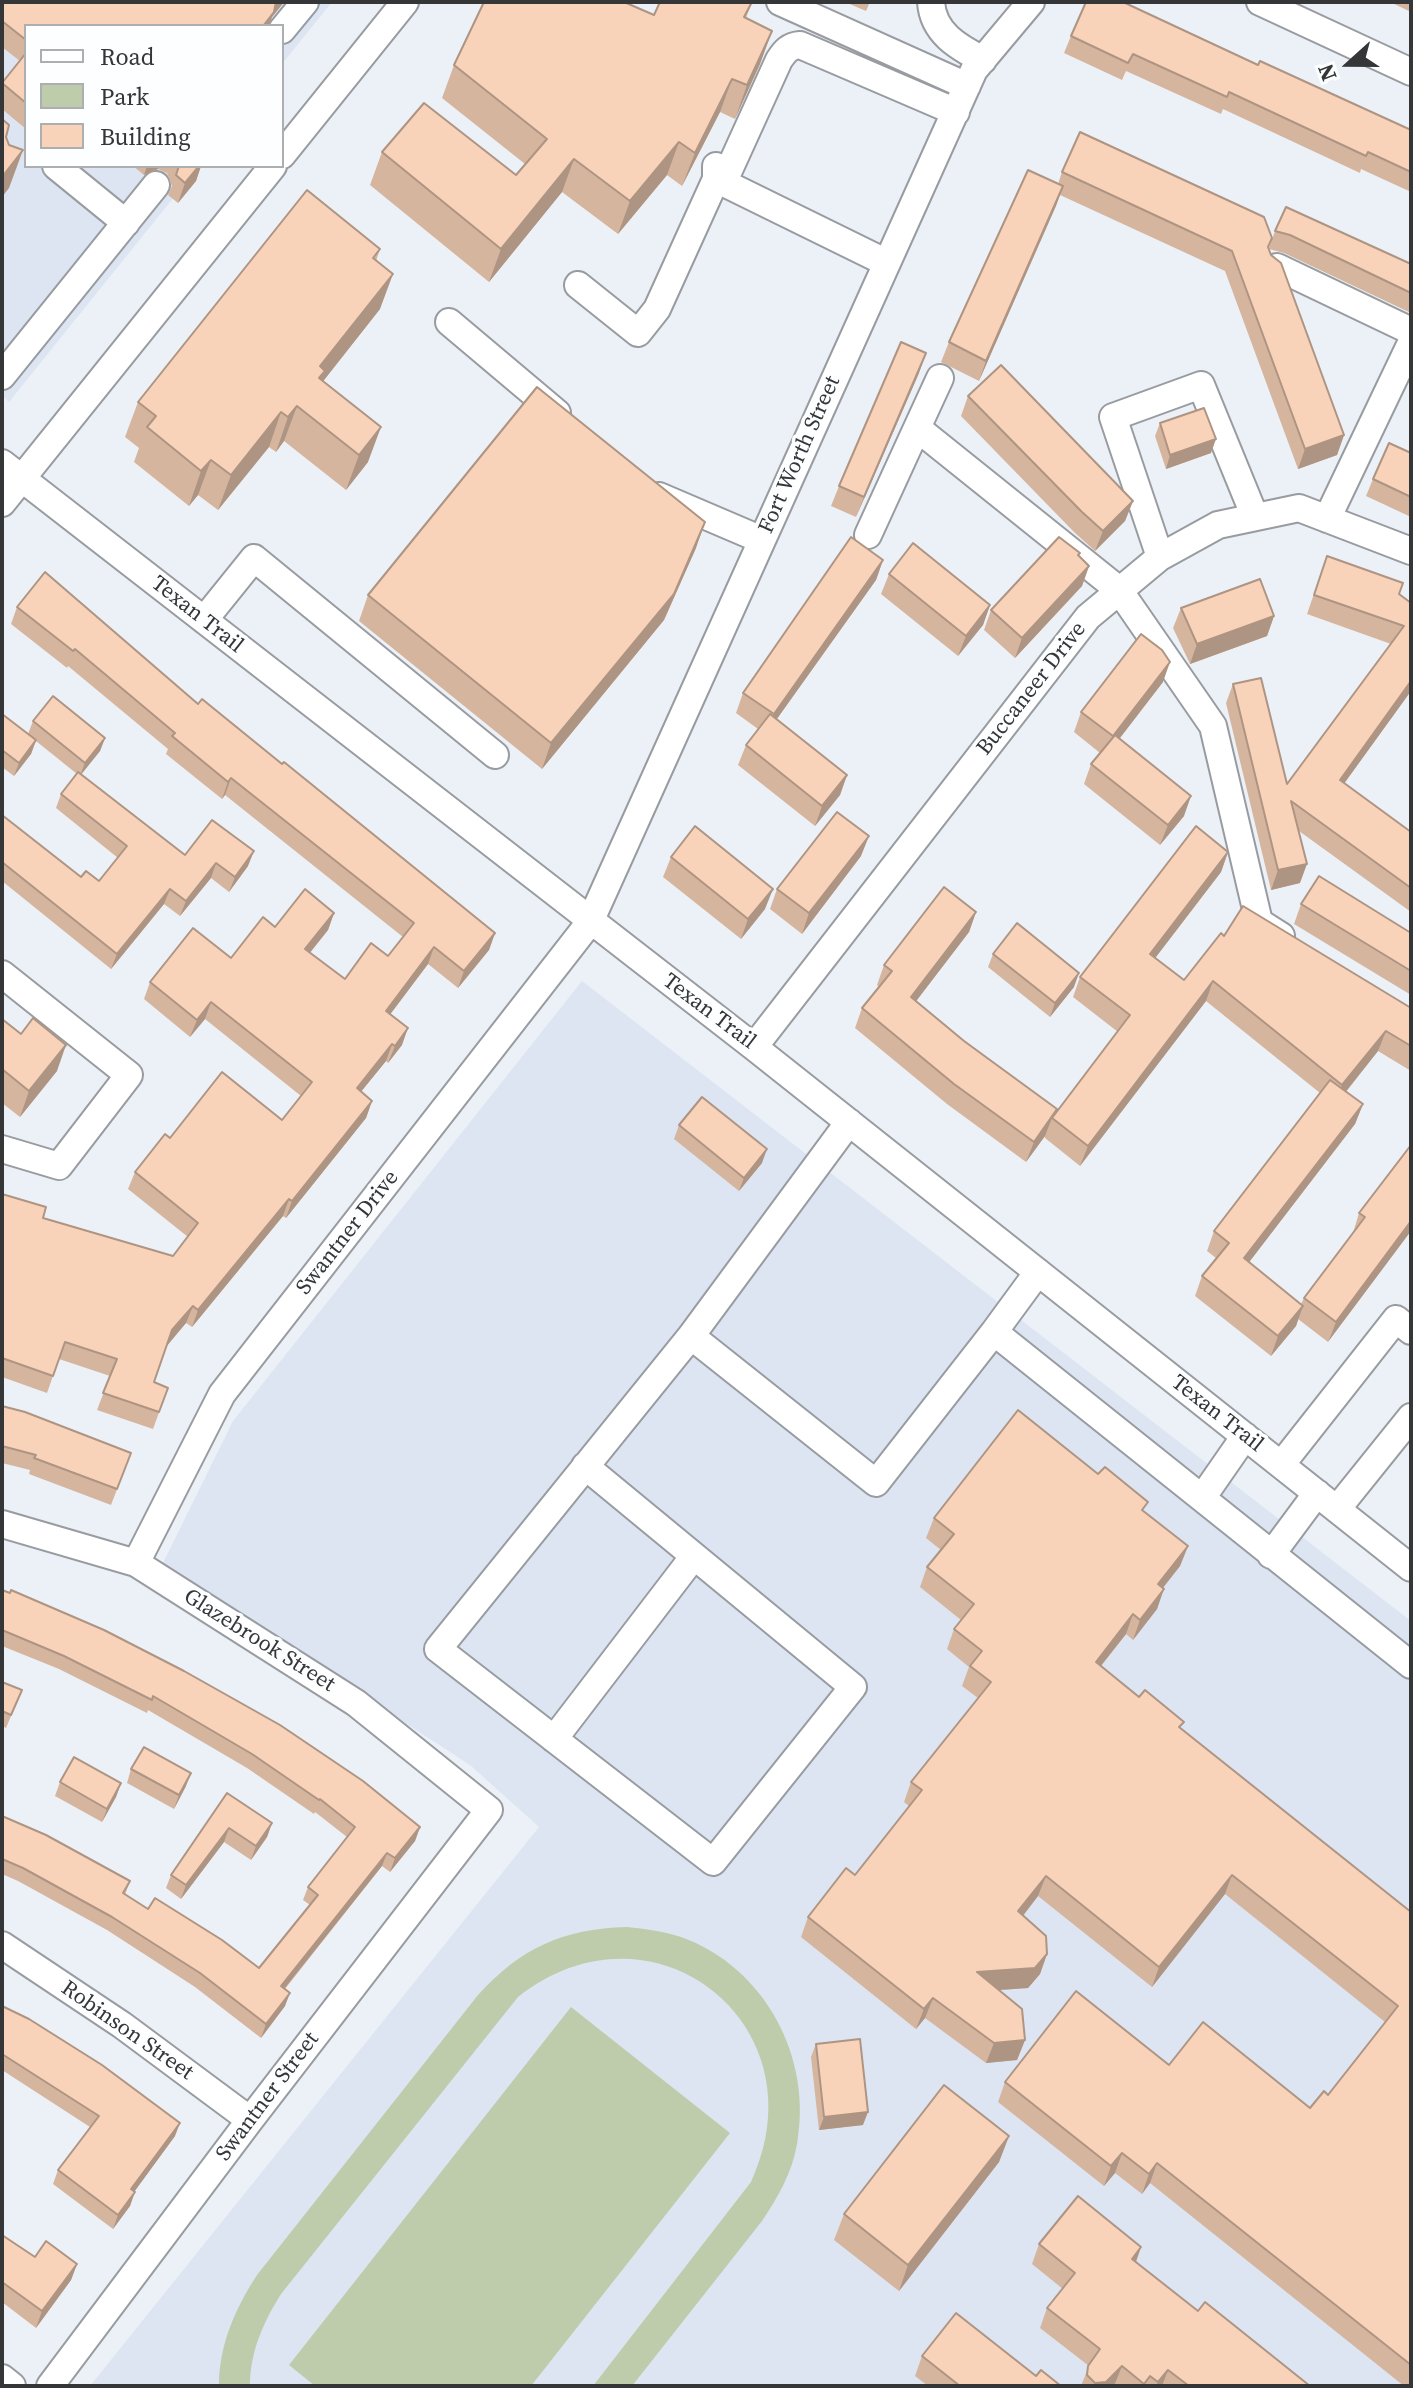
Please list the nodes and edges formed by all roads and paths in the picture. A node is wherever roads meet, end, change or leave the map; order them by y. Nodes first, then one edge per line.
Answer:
1 (305, 2) edge
2 (405, 2) edge
3 (780, 2) edge
4 (931, 2) edge
5 (1031, 2) edge
6 (1260, 2) edge
7 (284, 28) edge
8 (792, 46) junction
9 (983, 60) junction
10 (758, 63) edge
11 (1411, 72) edge
12 (967, 86) junction
13 (956, 112) junction
14 (734, 118) dead end
15 (284, 153) edge
16 (58, 168) edge
17 (271, 168) edge
18 (716, 179) junction
19 (156, 185) dead end
20 (126, 223) junction
21 (887, 263) junction
22 (1277, 267) edge
23 (578, 285) dead end
24 (449, 322) dead end
25 (1411, 331) edge
26 (1411, 343) edge
27 (2, 376) edge
28 (940, 378) dead end
29 (917, 428) junction
30 (580, 432) edge
31 (12, 471) edge
32 (636, 479) edge
33 (2, 503) edge
34 (1255, 517) junction
35 (1327, 519) junction
36 (868, 535) dead end
37 (762, 540) junction
38 (1411, 551) edge
39 (1160, 557) junction
40 (1119, 590) junction
41 (204, 620) junction
42 (495, 755) dead end
43 (590, 922) junction
44 (1297, 945) edge
45 (2, 974) edge
46 (754, 1047) junction
47 (849, 1122) junction
48 (2, 1149) edge
49 (1038, 1272) junction
50 (1411, 1331) edge
51 (994, 1332) junction
52 (691, 1336) junction
53 (1411, 1417) edge
54 (1245, 1436) junction
55 (1281, 1465) junction
56 (585, 1466) junction
57 (1202, 1498) junction
58 (1327, 1501) junction
59 (2, 1524) edge
60 (1271, 1555) junction
61 (694, 1556) junction
62 (136, 1563) junction
63 (1411, 1568) edge
64 (1411, 1665) edge
65 (554, 1739) junction
66 (489, 1810) joint
67 (2, 1945) edge
68 (250, 2120) junction
69 (2, 2378) edge
70 (12, 2386) edge
71 (50, 2386) edge

1 - 7 street
2 - 15 street
3 - 12 street
4 - 9 street
5 - 9 street, Fort Worth Street
6 - 11 street
8 - 10 street
8 - 13 street
8 - 18 street
9 - 12 street, Fort Worth Street
12 - 13 street, Fort Worth Street
13 - 21 street, Fort Worth Street
14 - 18 street
16 - 20 street
17 - 31 street
18 - 21 street
18 - 23 street
19 - 20 street
20 - 27 street
21 - 37 street, Fort Worth Street
22 - 25 street
24 - 30 street
26 - 35 street
28 - 29 street
29 - 36 street
29 - 40 street
31 - 33 street
31 - 41 street, Texan Trail
32 - 37 street
34 - 35 street, Buccaneer Drive
34 - 39 street, Buccaneer Drive
34 - 39 street
35 - 38 street, Buccaneer Drive
37 - 43 street, Fort Worth Street
39 - 40 street, Buccaneer Drive
40 - 44 street
40 - 46 street, Buccaneer Drive
41 - 42 street
41 - 43 street, Texan Trail
43 - 46 street, Texan Trail
43 - 62 street, Swantner Drive
45 - 48 street
46 - 47 street, Texan Trail
47 - 49 street, Texan Trail
47 - 52 street
49 - 51 street
49 - 54 street, Texan Trail
50 - 55 street
51 - 52 street
51 - 57 street
52 - 56 street
53 - 58 street
54 - 55 street, Texan Trail
54 - 57 street
55 - 58 street, Texan Trail
56 - 61 street
56 - 65 street
57 - 60 street
58 - 60 street
58 - 63 street, Texan Trail
59 - 62 street, Glazebrook Street
60 - 64 street
61 - 65 street
61 - 65 street
62 - 66 street, Glazebrook Street
66 - 68 street, Swantner Street
67 - 68 street, Robinson Street
68 - 71 street, Swantner Street
69 - 70 street

